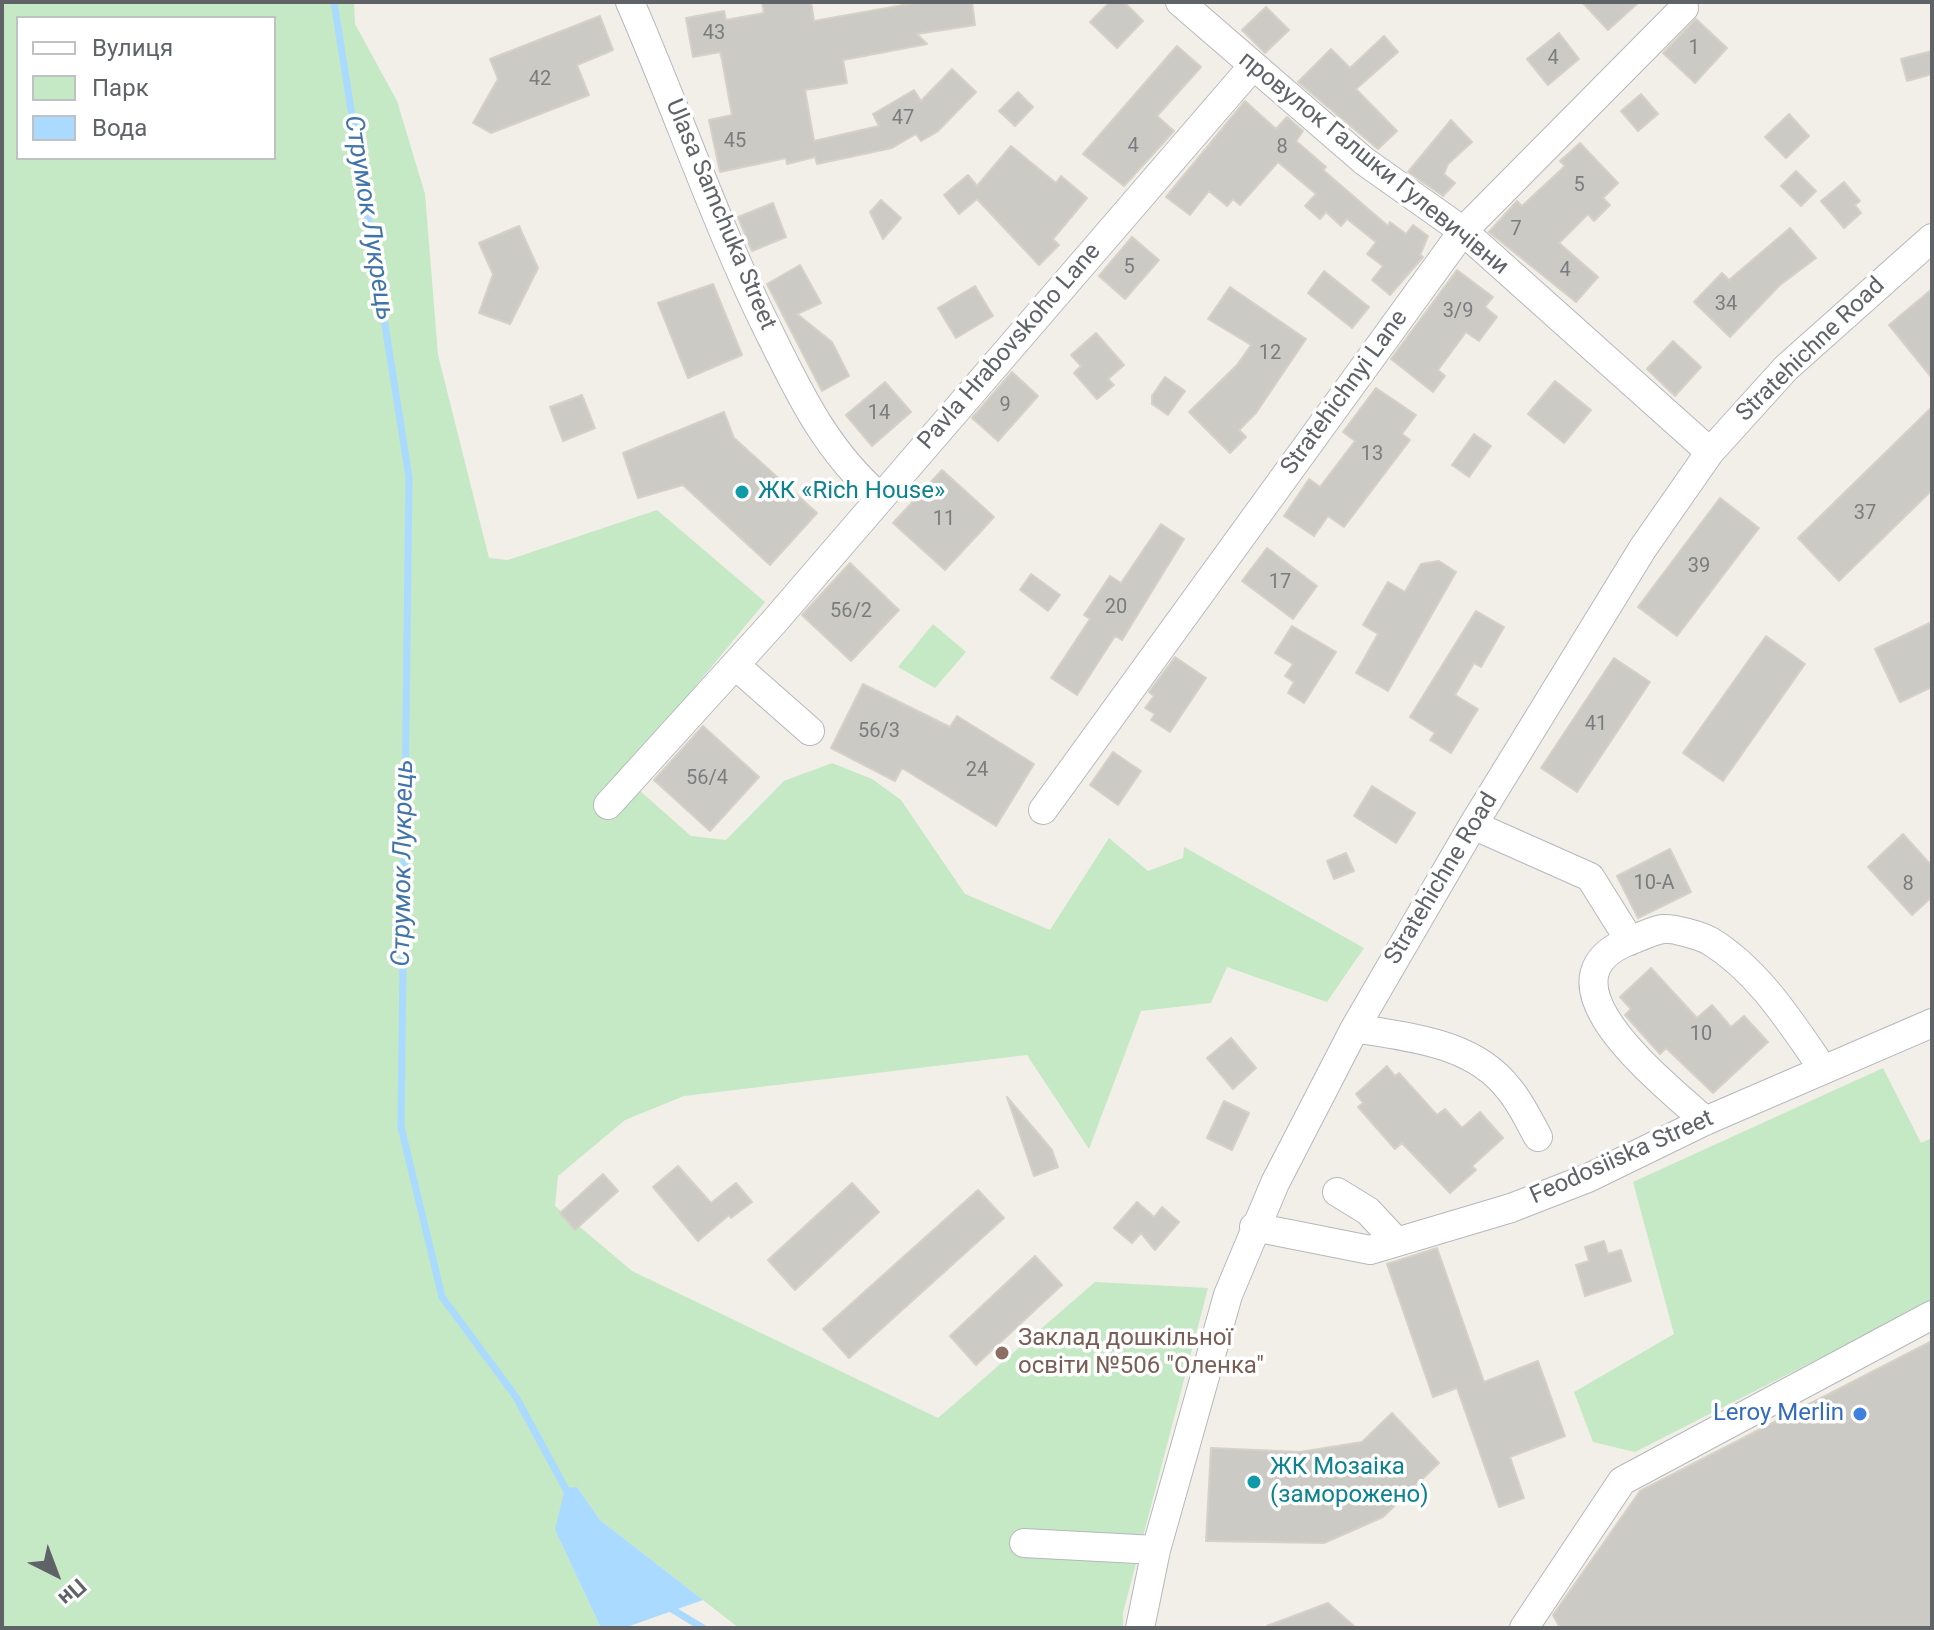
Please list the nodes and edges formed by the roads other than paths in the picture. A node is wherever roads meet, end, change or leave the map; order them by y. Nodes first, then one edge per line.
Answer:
1 (630, 2) edge
2 (1180, 2) edge
3 (1684, 8) dead end
4 (1252, 67) junction
5 (1463, 231) junction
6 (1932, 238) edge
7 (1710, 452) junction
8 (880, 497) junction
9 (735, 665) junction
10 (810, 731) dead end
11 (608, 805) dead end
12 (1043, 810) dead end
13 (1473, 825) junction
14 (1630, 941) junction
15 (1932, 1023) edge
16 (1355, 1028) junction
17 (1823, 1069) junction
18 (1705, 1121) junction
19 (1538, 1137) dead end
20 (1337, 1192) dead end
21 (1254, 1227) junction
22 (1396, 1241) junction
23 (1932, 1315) edge
24 (1024, 1543) dead end
25 (1156, 1550) junction
26 (1140, 1628) edge
27 (1524, 1628) edge

1 - 8 street, Ulasa Samchuka Street
2 - 4 street, провулок Галшки Гулевичівни
3 - 5 street, Stratehichnyi Lane
4 - 5 street, провулок Галшки Гулевичівни
4 - 8 street, Pavla Hrabovskoho Lane
5 - 7 street, провулок Галшки Гулевичівни
5 - 12 street, Stratehichnyi Lane
6 - 7 street, Stratehichne Road
7 - 13 street, Stratehichne Road
8 - 9 street, Pavla Hrabovskoho Lane
9 - 10 street
9 - 11 street, Pavla Hrabovskoho Lane
13 - 14 street
13 - 16 street, Stratehichne Road
14 - 17 street
14 - 18 street
15 - 17 street, Feodosiiska Street
16 - 19 street
16 - 21 street, Stratehichne Road
17 - 18 street, Feodosiiska Street
18 - 22 street, Feodosiiska Street
20 - 22 street
21 - 22 street, Feodosiiska Street
21 - 25 street, Stratehichne Road
23 - 27 street
24 - 25 street
25 - 26 street, Stratehichne Road

